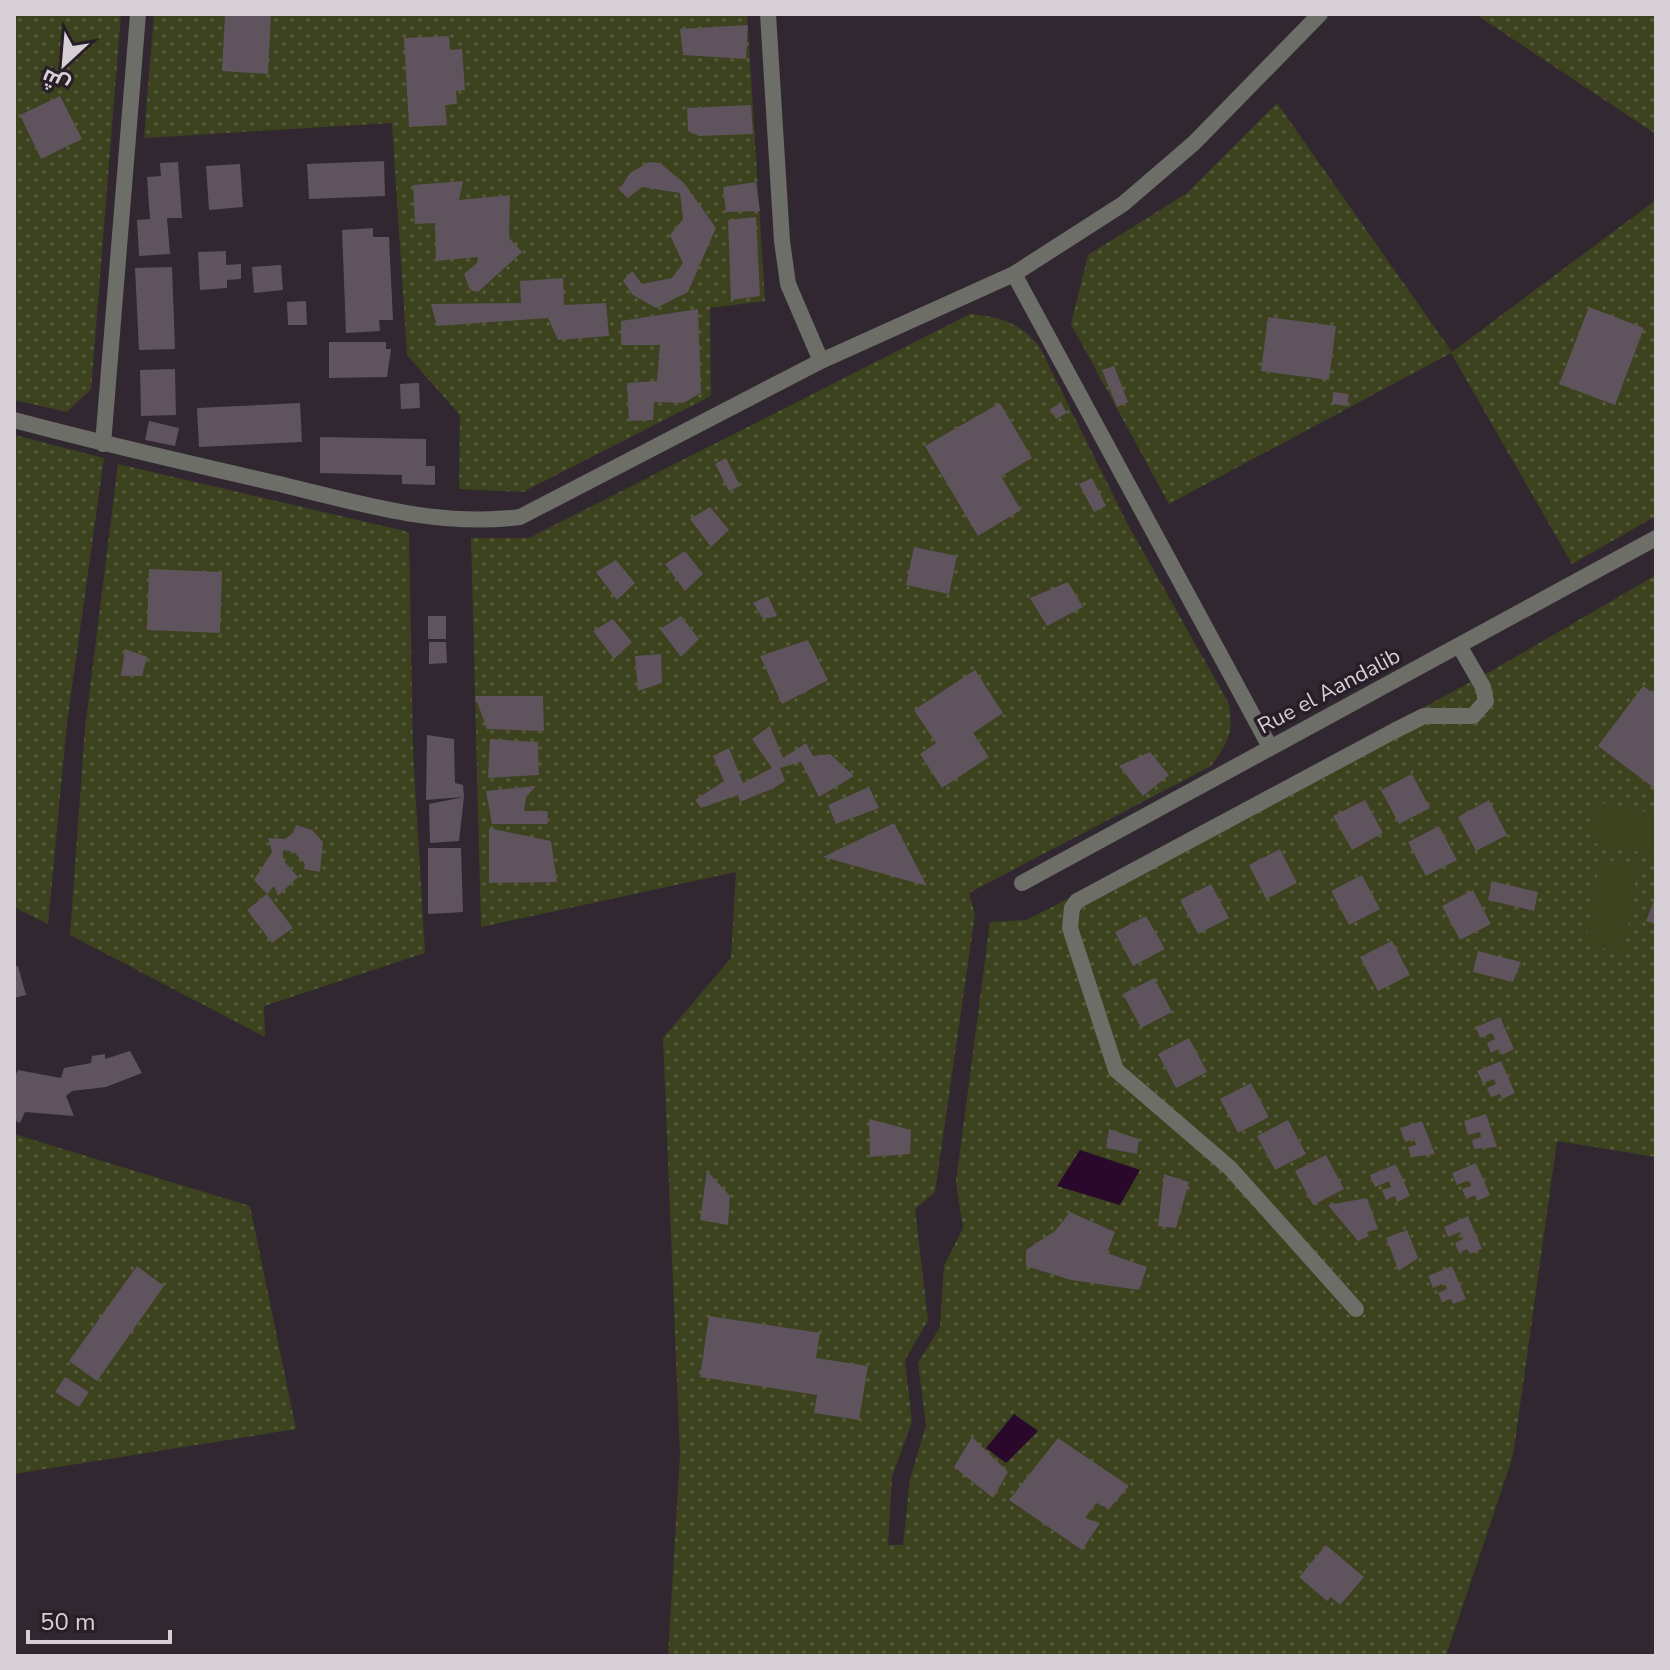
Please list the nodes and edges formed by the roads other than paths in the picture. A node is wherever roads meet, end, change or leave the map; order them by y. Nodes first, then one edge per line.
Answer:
1 (138, 14) edge
2 (768, 14) edge
3 (1320, 14) edge
4 (1014, 274) junction
5 (821, 361) junction
6 (14, 420) edge
7 (103, 444) junction
8 (1656, 538) edge
9 (1460, 647) junction
10 (1270, 747) junction
11 (1022, 883) dead end
12 (1356, 1309) dead end

1 - 7 street
2 - 5 street
3 - 4 street
4 - 5 street
4 - 10 street
5 - 7 street
6 - 7 street
8 - 9 street, Rue el Aandalib
9 - 10 street, Rue el Aandalib
9 - 12 street
10 - 11 street, Rue el Aandalib

